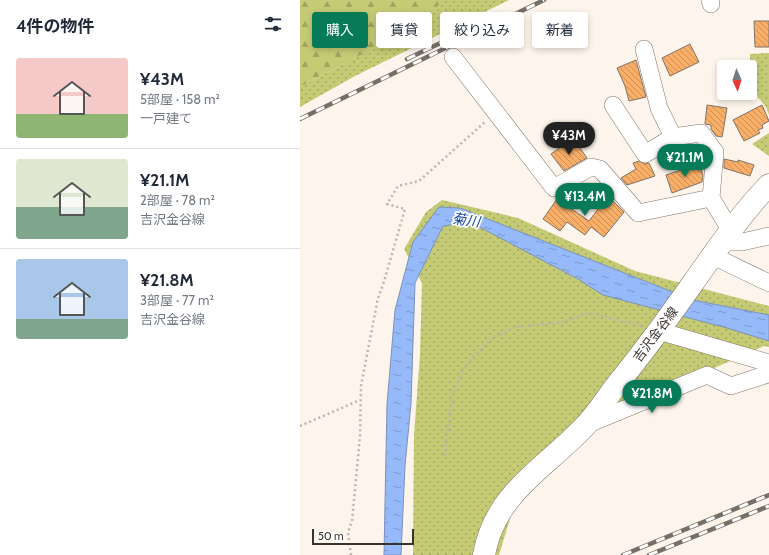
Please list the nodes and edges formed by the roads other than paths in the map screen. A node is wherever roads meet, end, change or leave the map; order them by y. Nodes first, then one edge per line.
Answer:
1 (644, 49) dead end
2 (453, 57) dead end
3 (613, 105) dead end
4 (673, 137) junction
5 (769, 186) edge
6 (711, 198) junction
7 (769, 236) edge
8 (718, 248) junction
9 (769, 283) edge
10 (660, 329) junction
11 (768, 368) edge
12 (586, 425) junction
13 (484, 555) edge

1 - 4 street
2 - 6 street
3 - 4 street
4 - 6 street
5 - 8 main road, 吉沢金谷線
6 - 8 street
7 - 8 street
8 - 9 street
8 - 10 main road, 吉沢金谷線
10 - 11 street
10 - 12 main road, 吉沢金谷線
11 - 12 street
12 - 13 main road, 吉沢金谷線

